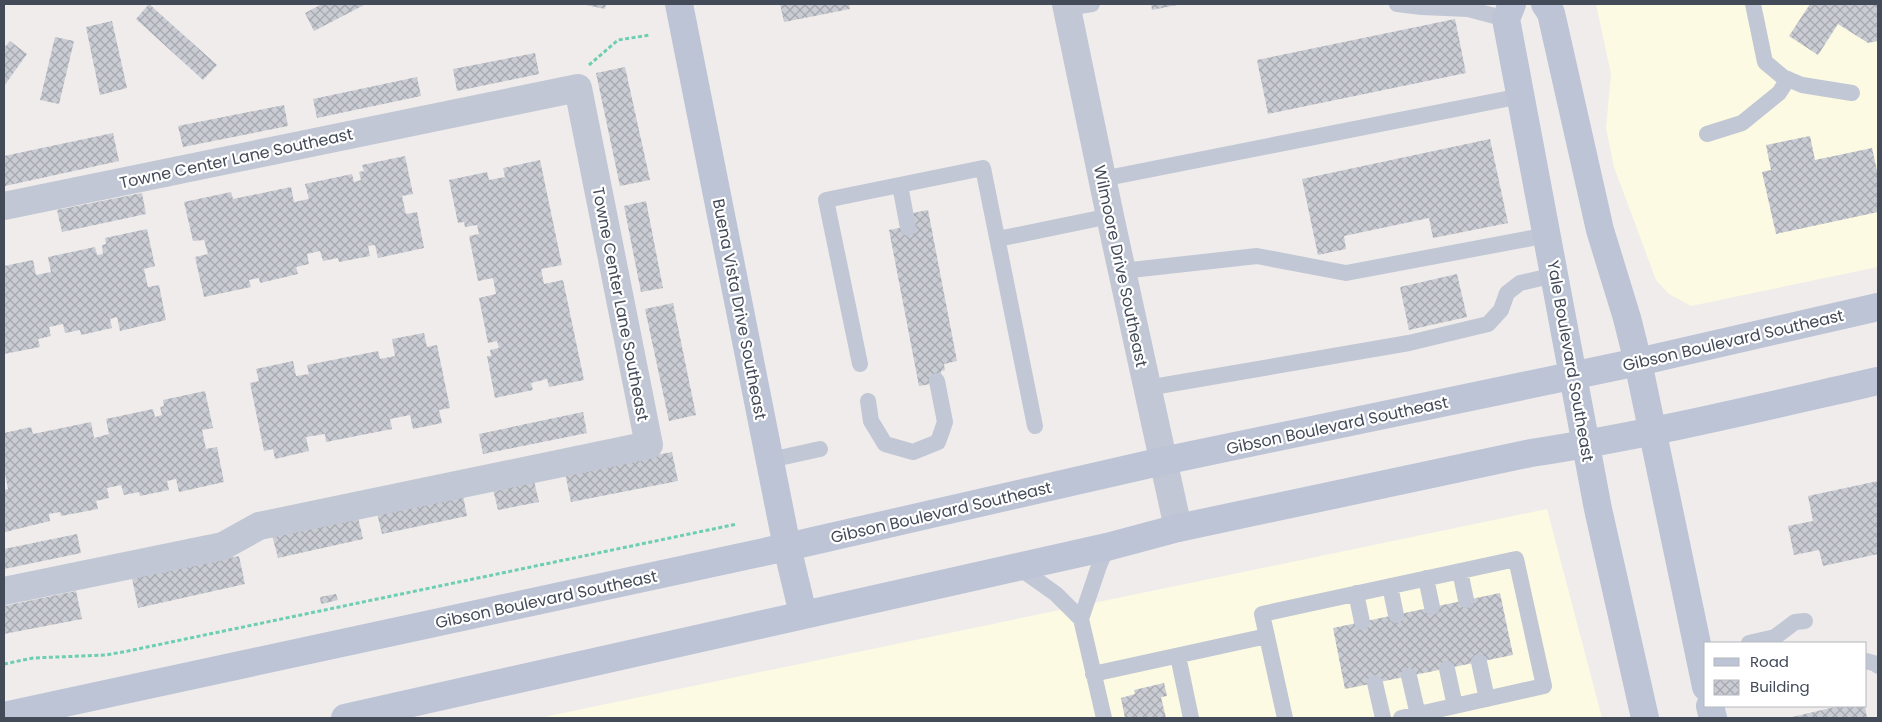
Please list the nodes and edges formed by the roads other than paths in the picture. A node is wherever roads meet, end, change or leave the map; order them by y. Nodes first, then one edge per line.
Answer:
1 (679, 4) edge
2 (1397, 4) edge
3 (1546, 4) edge
4 (1752, 4) edge
5 (1075, 5) edge
6 (1509, 12) edge
7 (1788, 79) junction
8 (1852, 93) dead end
9 (1521, 96) junction
10 (1707, 134) dead end
11 (1102, 179) junction
12 (900, 185) junction
13 (4, 206) edge
14 (1110, 216) junction
15 (908, 228) dead end
16 (1548, 235) junction
17 (998, 239) junction
18 (1122, 271) junction
19 (1554, 275) junction
20 (1878, 307) edge
21 (1638, 362) junction
22 (860, 364) dead end
23 (1573, 376) junction
24 (937, 381) dead end
25 (1878, 381) edge
26 (1147, 388) junction
27 (868, 401) dead end
28 (1035, 426) dead end
29 (1652, 431) junction
30 (1586, 445) junction
31 (820, 449) dead end
32 (770, 460) junction
33 (1163, 461) junction
34 (1178, 528) junction
35 (787, 547) junction
36 (1107, 547) junction
37 (1018, 567) junction
38 (1460, 570) junction
39 (1426, 578) junction
40 (1390, 586) junction
41 (4, 591) edge
42 (1356, 594) junction
43 (1466, 600) dead end
44 (1432, 607) dead end
45 (803, 614) junction
46 (1396, 614) dead end
47 (1081, 619) junction
48 (1805, 621) dead end
49 (1362, 622) dead end
50 (1267, 636) junction
51 (1777, 640) edge
52 (1758, 642) edge
53 (1702, 654) edge
54 (1178, 656) junction
55 (1867, 661) edge
56 (1479, 662) dead end
57 (1878, 666) edge
58 (1447, 668) dead end
59 (1704, 670) edge
60 (1093, 674) junction
61 (1410, 676) dead end
62 (1376, 683) dead end
63 (101, 695) junction
64 (1487, 699) junction
65 (1455, 706) junction
66 (1418, 715) junction
67 (4, 716) edge
68 (80, 718) edge
69 (345, 718) edge
70 (1104, 718) edge
71 (1191, 718) edge
72 (1285, 718) edge
73 (1383, 718) edge
74 (1401, 718) edge
75 (1645, 718) edge

1 - 32 main road, Buena Vista Drive Southeast
2 - 6 lane
3 - 21 main road
4 - 7 lane
5 - 11 street, Wilmoore Drive Southeast
6 - 9 main road, Yale Boulevard Southeast
7 - 8 lane
7 - 10 lane
9 - 11 lane
9 - 16 main road, Yale Boulevard Southeast
11 - 14 street, Wilmoore Drive Southeast
12 - 15 lane
12 - 17 lane
12 - 22 lane
13 - 41 street, Towne Center Lane Southeast
14 - 17 lane
14 - 18 street, Wilmoore Drive Southeast
16 - 18 lane
16 - 19 main road, Yale Boulevard Southeast
17 - 28 lane
18 - 26 street, Wilmoore Drive Southeast
19 - 23 main road, Yale Boulevard Southeast
19 - 26 lane
20 - 21 main road, Gibson Boulevard Southeast
21 - 23 main road, Gibson Boulevard Southeast
21 - 29 main road
23 - 30 main road, Yale Boulevard Southeast
23 - 33 main road, Gibson Boulevard Southeast
24 - 27 lane
25 - 29 main road
26 - 33 street, Wilmoore Drive Southeast
29 - 30 main road
29 - 53 main road
30 - 34 main road
30 - 75 main road, Yale Boulevard Southeast
31 - 32 lane
32 - 35 main road, Buena Vista Drive Southeast
33 - 34 street, Wilmoore Drive Southeast
33 - 35 main road, Gibson Boulevard Southeast
34 - 36 main road
35 - 45 main road, Buena Vista Drive Southeast
35 - 63 main road, Gibson Boulevard Southeast
36 - 37 main road
36 - 47 lane
37 - 45 main road
37 - 47 lane
38 - 39 lane
38 - 43 lane
38 - 64 lane
39 - 40 lane
39 - 44 lane
40 - 42 lane
40 - 46 lane
42 - 49 lane
42 - 50 lane
45 - 69 main road
47 - 60 lane
48 - 51 lane
50 - 54 lane
50 - 72 lane
51 - 52 lane
53 - 59 main road
54 - 60 lane
54 - 71 lane
55 - 57 lane
56 - 64 lane
58 - 65 lane
60 - 70 lane
61 - 66 lane
62 - 73 lane
63 - 67 main road, Gibson Boulevard Southeast
63 - 68 main road
64 - 65 lane
65 - 66 lane
66 - 74 lane

